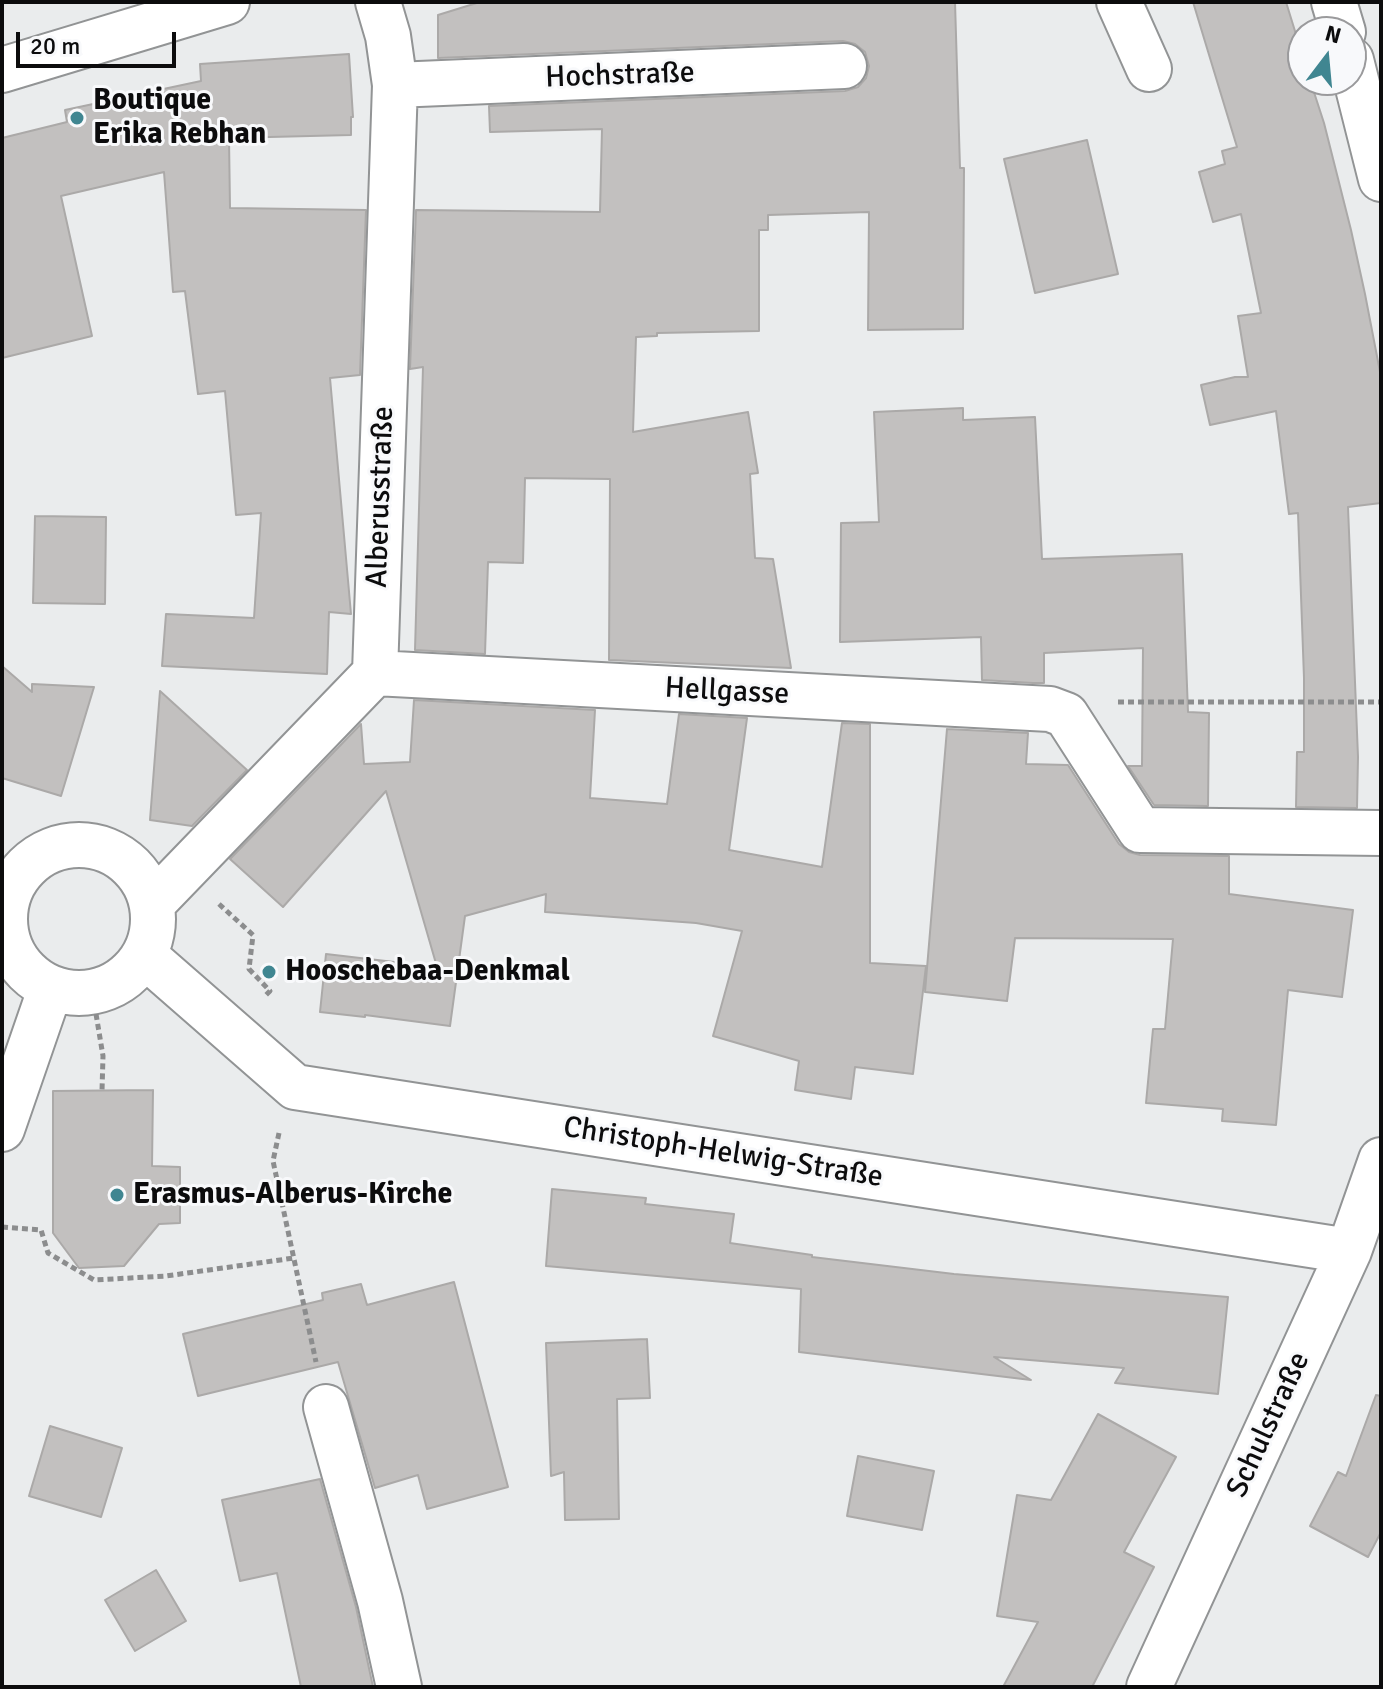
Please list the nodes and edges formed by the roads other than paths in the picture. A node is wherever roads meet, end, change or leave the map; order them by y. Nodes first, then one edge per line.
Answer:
1 (227, 2) edge
2 (378, 2) edge
3 (1119, 2) edge
4 (844, 66) dead end
5 (1149, 69) dead end
6 (2, 70) edge
7 (395, 85) junction
8 (1360, 96) edge
9 (1381, 179) edge
10 (375, 673) junction
11 (1381, 833) edge
12 (14, 852) edge
13 (152, 904) junction
14 (145, 956) junction
15 (50, 990) junction
16 (2, 1129) edge
17 (1381, 1160) edge
18 (1349, 1251) junction
19 (326, 1407) road end
20 (399, 1687) edge
21 (1149, 1687) edge

1 - 6 street
2 - 7 street, Alberusstraße
3 - 5 street
4 - 7 street, Hochstraße
7 - 10 street, Alberusstraße
8 - 9 street
10 - 11 street, Hellgasse
10 - 13 street
12 - 13 street
12 - 15 street
13 - 14 street
14 - 15 street
14 - 18 street, Christoph-Helwig-Straße
15 - 16 street
17 - 18 street, Schulstraße
18 - 21 street, Schulstraße
19 - 20 street

